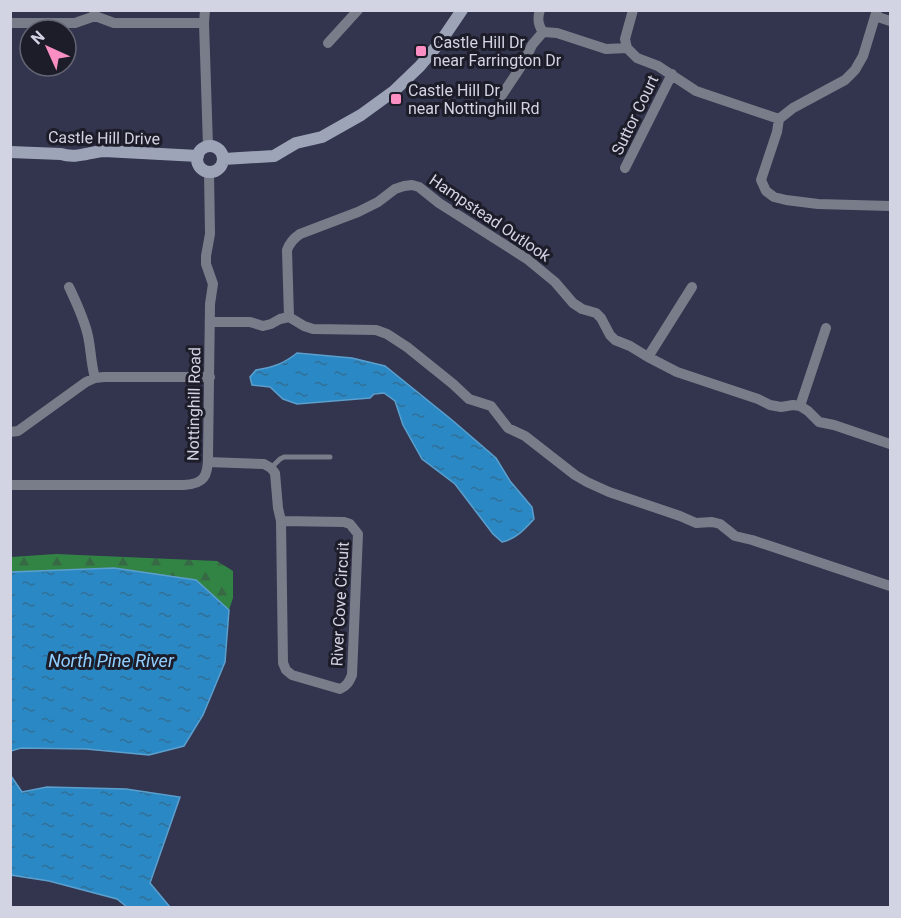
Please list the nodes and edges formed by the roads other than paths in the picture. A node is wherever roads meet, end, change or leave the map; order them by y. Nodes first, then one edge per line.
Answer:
1 (205, 10) edge
2 (358, 10) edge
3 (462, 10) edge
4 (540, 10) edge
5 (633, 10) edge
6 (95, 13) edge
7 (876, 13) edge
8 (891, 21) edge
9 (10, 22) edge
10 (204, 23) junction
11 (543, 32) junction
12 (328, 43) dead end
13 (627, 48) junction
14 (672, 74) junction
15 (502, 96) dead end
16 (779, 119) junction
17 (208, 146) junction
18 (10, 152) edge
19 (198, 156) junction
20 (224, 159) junction
21 (625, 168) dead end
22 (209, 172) junction
23 (891, 206) edge
24 (69, 287) dead end
25 (692, 287) dead end
26 (289, 317) junction
27 (210, 322) junction
28 (826, 328) dead end
29 (648, 357) junction
30 (210, 377) junction
31 (95, 378) junction
32 (800, 406) junction
33 (10, 432) edge
34 (891, 444) edge
35 (330, 457) dead end
36 (208, 462) junction
37 (271, 468) junction
38 (10, 485) edge
39 (281, 521) junction
40 (891, 586) edge

1 - 10 street
2 - 12 street
3 - 20 street
4 - 11 street
5 - 13 street
6 - 9 street
6 - 10 street
7 - 8 street
7 - 16 street
10 - 17 street
11 - 13 street
11 - 15 street
13 - 14 street
14 - 16 street
14 - 21 street, Suttor Court
16 - 23 street
17 - 19 street
17 - 20 street
18 - 19 street, Castle Hill Drive
19 - 22 street
20 - 22 street
22 - 27 street, Nottinghill Road
24 - 31 street
25 - 29 street
26 - 27 street
26 - 29 street, Hampstead Outlook
26 - 40 street
27 - 30 street, Nottinghill Road
28 - 32 street
29 - 32 street, Hampstead Outlook
30 - 31 street
30 - 36 street, Nottinghill Road
31 - 33 street
32 - 34 street
35 - 37 lane
36 - 37 street
36 - 38 street, Nottinghill Road
37 - 39 street, River Cove Circuit
39 - 39 street, River Cove Circuit

